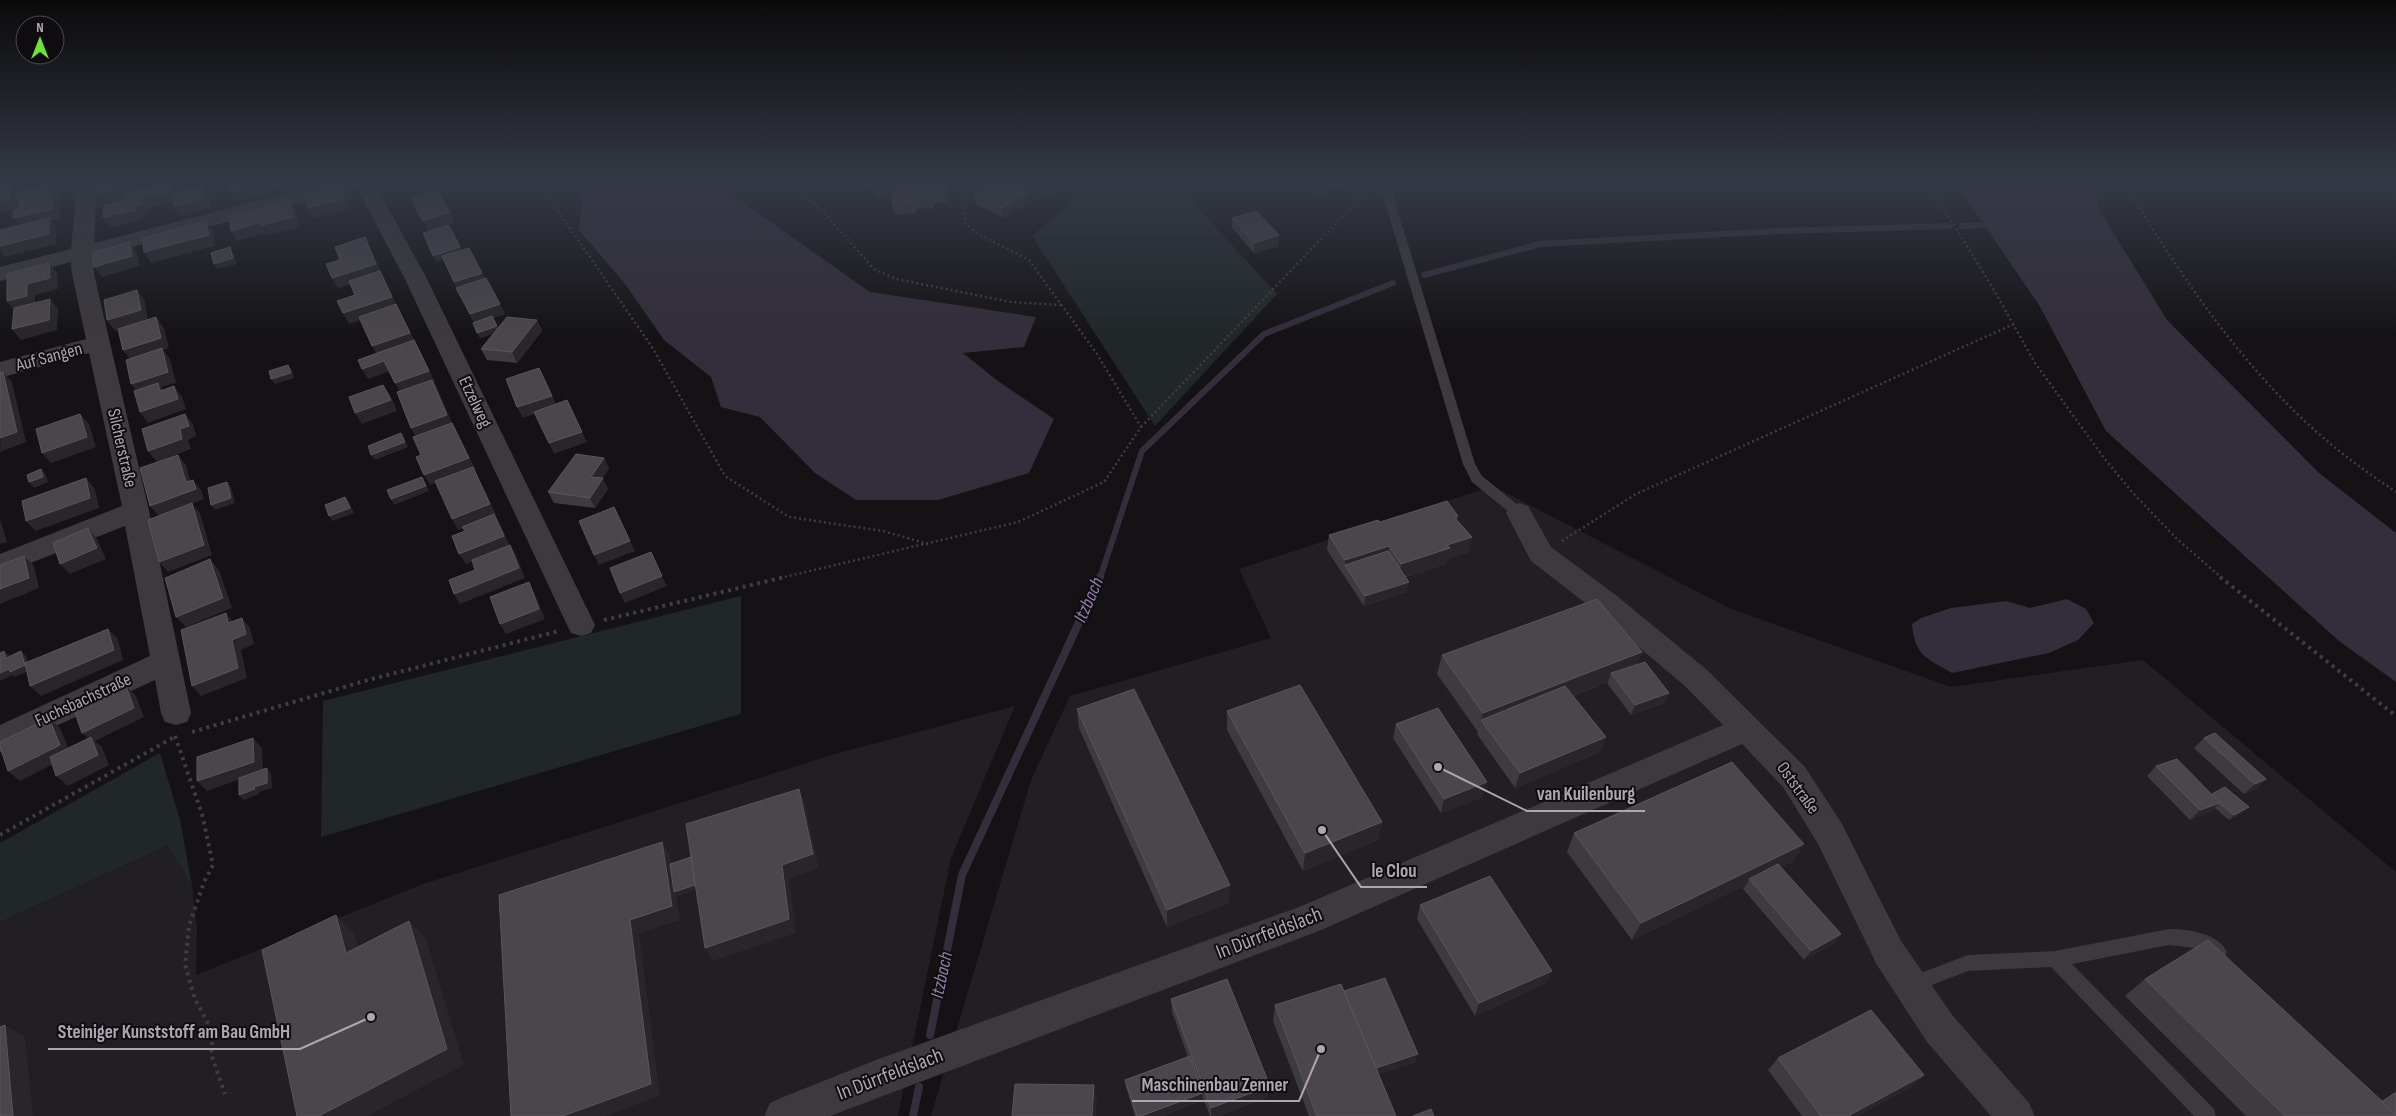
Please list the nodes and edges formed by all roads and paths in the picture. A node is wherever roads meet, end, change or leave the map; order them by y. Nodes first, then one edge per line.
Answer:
1 (83, 234) edge
2 (155, 234) edge
3 (392, 234) edge
4 (573, 234) edge
5 (843, 234) edge
6 (977, 234) edge
7 (1326, 234) edge
8 (1400, 234) edge
9 (1959, 234) edge
10 (2158, 234) edge
11 (82, 253) junction
12 (0, 274) edge
13 (1062, 305) junction
14 (2014, 324) junction
15 (98, 343) junction
16 (0, 370) edge
17 (1141, 427) junction
18 (2396, 492) edge
19 (136, 511) junction
20 (1519, 514) joint
21 (928, 544) junction
22 (1541, 554) junction
23 (0, 565) edge
24 (581, 625) junction
25 (165, 662) junction
26 (2396, 716) edge
27 (175, 725) junction
28 (1746, 728) junction
29 (0, 739) edge
30 (0, 835) edge
31 (2054, 959) junction
32 (2227, 961) edge
33 (1911, 985) junction
34 (225, 1094) dead end
35 (783, 1116) edge
36 (2016, 1116) edge
37 (2207, 1116) edge

1 - 11 street, Silcherstraße
2 - 11 street
3 - 24 street, Etzelweg
4 - 21 path
5 - 13 path
6 - 13 path
7 - 17 path
8 - 20 lane
9 - 14 path
10 - 18 path
11 - 12 street
11 - 15 street, Silcherstraße
13 - 17 path
14 - 22 path
14 - 26 path
15 - 16 street, Auf Sangen
15 - 19 street, Silcherstraße
17 - 21 path
19 - 23 street
19 - 25 street, Silcherstraße
20 - 22 street, Oststraße
21 - 24 path
22 - 28 street, Oststraße
24 - 27 path
25 - 27 street, Silcherstraße
25 - 29 street, Fuchsbachstraße
27 - 30 path
27 - 34 path
28 - 33 street, Oststraße
28 - 35 street, In Dürrfeldslach
31 - 32 lane
31 - 33 lane
31 - 37 lane
33 - 36 street, Oststraße

